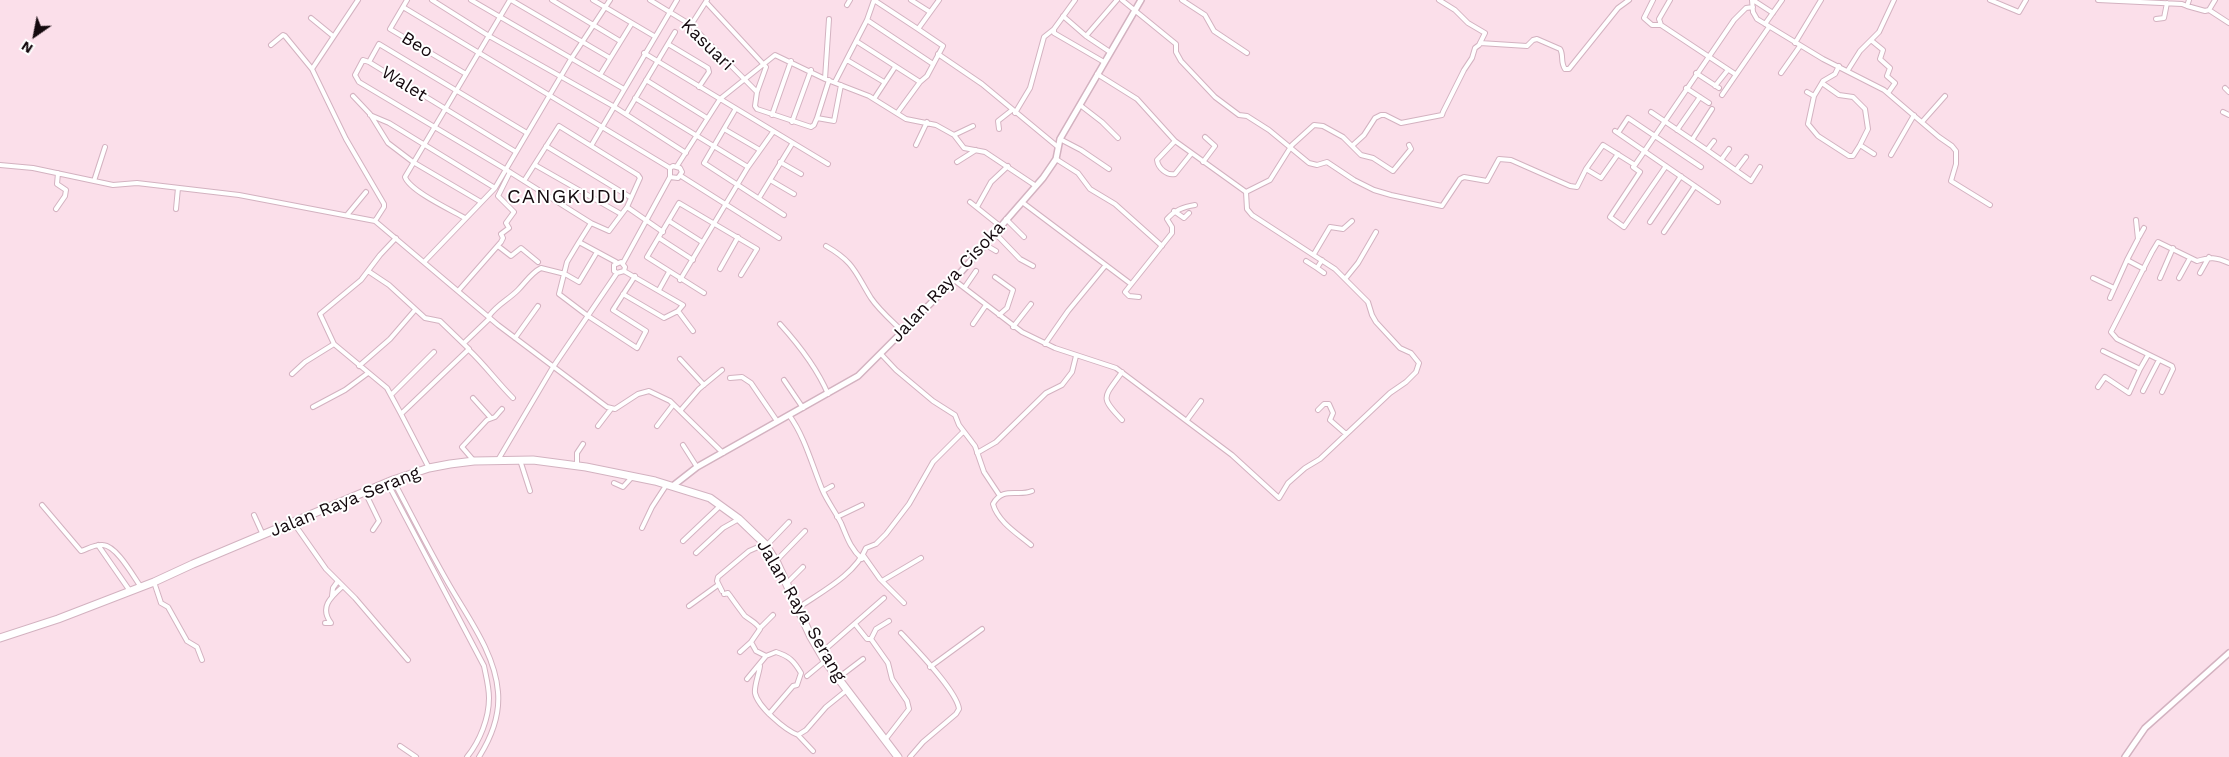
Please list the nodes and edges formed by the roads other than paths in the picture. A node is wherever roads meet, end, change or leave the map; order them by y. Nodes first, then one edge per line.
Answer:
1 (358, 0) edge
2 (407, 0) edge
3 (432, 0) edge
4 (471, 0) edge
5 (511, 0) edge
6 (552, 0) edge
7 (593, 0) edge
8 (610, 0) edge
9 (677, 0) edge
10 (850, 0) edge
11 (874, 0) edge
12 (912, 0) edge
13 (939, 0) edge
14 (1075, 0) edge
15 (1117, 0) edge
16 (1122, 0) edge
17 (1141, 0) edge
18 (1182, 0) edge
19 (1439, 0) edge
20 (1629, 0) edge
21 (1653, 0) edge
22 (1670, 0) edge
23 (1754, 0) edge
24 (1782, 0) edge
25 (1822, 0) edge
26 (1894, 0) edge
27 (1990, 0) edge
28 (2026, 0) edge
29 (2098, 0) edge
30 (2189, 0) edge
31 (2215, 0) edge
32 (653, 1) edge
33 (708, 3) edge
34 (2167, 4) junction
35 (846, 5) dead end
36 (2187, 6) junction
37 (403, 7) junction
38 (605, 7) junction
39 (1753, 7) junction
40 (1135, 10) junction
41 (2209, 10) junction
42 (670, 11) junction
43 (930, 12) junction
44 (1773, 13) junction
45 (1064, 16) junction
46 (311, 18) dead end
47 (500, 18) junction
48 (829, 19) dead end
49 (2156, 19) dead end
50 (867, 20) junction
51 (632, 23) junction
52 (2229, 23) edge
53 (594, 24) junction
54 (691, 25) junction
55 (1661, 25) junction
56 (1767, 25) junction
57 (918, 29) junction
58 (1054, 29) junction
59 (675, 32) dead end
60 (333, 36) junction
61 (489, 36) junction
62 (654, 36) junction
63 (1086, 36) junction
64 (620, 40) junction
65 (583, 41) junction
66 (856, 41) junction
67 (1872, 41) junction
68 (1480, 43) junction
69 (1795, 43) junction
70 (668, 44) junction
71 (271, 45) dead end
72 (1800, 46) junction
73 (1110, 52) junction
74 (479, 53) junction
75 (644, 53) junction
76 (938, 54) junction
77 (1246, 54) dead end
78 (1708, 57) junction
79 (610, 58) junction
80 (571, 59) junction
81 (847, 60) junction
82 (791, 61) junction
83 (369, 62) junction
84 (657, 62) junction
85 (1104, 62) junction
86 (762, 64) junction
87 (933, 64) junction
88 (1839, 66) junction
89 (895, 67) junction
90 (312, 68) junction
91 (811, 70) junction
92 (1848, 70) junction
93 (1728, 71) dead end
94 (466, 74) junction
95 (1097, 74) junction
96 (1696, 74) junction
97 (1735, 74) junction
98 (1781, 74) dead end
99 (600, 75) junction
100 (561, 78) junction
101 (827, 79) junction
102 (646, 80) junction
103 (743, 80) junction
104 (835, 82) junction
105 (884, 82) junction
106 (920, 82) junction
107 (1822, 83) junction
108 (841, 85) junction
109 (699, 87) junction
110 (624, 88) junction
111 (1686, 88) junction
112 (2225, 88) dead end
113 (456, 91) junction
114 (757, 92) junction
115 (1806, 92) dead end
116 (2229, 92) edge
117 (1888, 93) junction
118 (1722, 95) dead end
119 (353, 96) dead end
120 (550, 96) junction
121 (1814, 96) junction
122 (1945, 96) dead end
123 (1700, 97) junction
124 (635, 98) junction
125 (720, 99) junction
126 (874, 99) junction
127 (1709, 103) dead end
128 (1080, 105) junction
129 (613, 106) junction
130 (445, 109) junction
131 (1712, 109) dead end
132 (736, 110) junction
133 (1013, 111) junction
134 (898, 112) junction
135 (1651, 112) dead end
136 (2223, 112) dead end
137 (370, 114) junction
138 (626, 114) junction
139 (772, 115) junction
140 (1914, 115) junction
141 (2229, 115) edge
142 (707, 118) junction
143 (817, 118) junction
144 (1664, 121) junction
145 (792, 122) junction
146 (927, 122) junction
147 (1922, 122) junction
148 (434, 126) junction
149 (973, 126) dead end
150 (601, 127) junction
151 (724, 128) junction
152 (999, 129) dead end
153 (1677, 130) junction
154 (772, 132) junction
155 (527, 133) junction
156 (697, 135) junction
157 (954, 135) junction
158 (391, 136) dead end
159 (1655, 136) junction
160 (1205, 137) dead end
161 (1118, 138) dead end
162 (1060, 139) junction
163 (1692, 140) junction
164 (1175, 141) junction
165 (1714, 141) dead end
166 (388, 143) junction
167 (424, 144) junction
168 (792, 144) junction
169 (713, 145) junction
170 (916, 145) dead end
171 (1353, 145) junction
172 (1410, 145) dead end
173 (1860, 145) junction
174 (546, 146) junction
175 (591, 146) junction
176 (106, 147) dead end
177 (1058, 147) junction
178 (1290, 148) junction
179 (1728, 149) dead end
180 (760, 150) junction
181 (976, 150) junction
182 (1707, 150) junction
183 (1645, 151) junction
184 (516, 152) junction
185 (686, 153) junction
186 (1192, 154) junction
187 (1618, 154) junction
188 (1874, 154) dead end
189 (1891, 155) dead end
190 (1746, 157) dead end
191 (1056, 159) junction
192 (1721, 160) junction
193 (413, 162) junction
194 (780, 162) junction
195 (957, 162) dead end
196 (1203, 162) junction
197 (535, 164) junction
198 (828, 164) dead end
199 (0, 165) edge
200 (1635, 165) junction
201 (677, 166) junction
202 (1008, 166) junction
203 (1666, 166) junction
204 (748, 167) junction
205 (1701, 167) dead end
206 (1760, 167) dead end
207 (670, 168) junction
208 (505, 169) junction
209 (1108, 169) dead end
210 (1586, 169) junction
211 (1736, 170) junction
212 (510, 172) junction
213 (58, 173) junction
214 (801, 174) dead end
215 (681, 176) junction
216 (1681, 176) junction
217 (670, 177) junction
218 (770, 180) junction
219 (94, 181) junction
220 (524, 181) junction
221 (738, 186) junction
222 (1036, 186) junction
223 (1695, 186) junction
224 (178, 188) junction
225 (496, 188) junction
226 (366, 192) dead end
227 (1246, 192) junction
228 (794, 194) dead end
229 (630, 198) junction
230 (760, 198) junction
231 (481, 202) junction
232 (970, 202) dead end
233 (1022, 202) junction
234 (1718, 202) dead end
235 (727, 204) junction
236 (1195, 205) dead end
237 (1990, 205) dead end
238 (626, 207) junction
239 (978, 207) junction
240 (56, 209) dead end
241 (176, 209) dead end
242 (1174, 211) junction
243 (1189, 213) dead end
244 (621, 214) junction
245 (347, 215) junction
246 (784, 215) dead end
247 (465, 218) junction
248 (1006, 219) junction
249 (646, 220) junction
250 (2136, 220) dead end
251 (375, 221) junction
252 (669, 221) junction
253 (1352, 221) dead end
254 (1650, 222) dead end
255 (590, 223) junction
256 (714, 224) junction
257 (1000, 226) junction
258 (2144, 228) dead end
259 (663, 232) junction
260 (994, 232) junction
261 (1376, 232) dead end
262 (1664, 232) dead end
263 (738, 237) junction
264 (1024, 237) dead end
265 (396, 238) junction
266 (658, 238) junction
267 (779, 238) dead end
268 (2138, 239) junction
269 (579, 242) junction
270 (702, 242) junction
271 (984, 244) junction
272 (498, 246) junction
273 (826, 246) dead end
274 (1162, 246) junction
275 (2173, 248) junction
276 (598, 252) junction
277 (996, 252) dead end
278 (1314, 254) junction
279 (2208, 257) junction
280 (2190, 258) junction
281 (693, 260) junction
282 (1322, 260) junction
283 (2127, 260) junction
284 (425, 261) junction
285 (1306, 261) dead end
286 (538, 262) dead end
287 (616, 262) junction
288 (623, 263) junction
289 (2229, 263) edge
290 (1033, 266) dead end
291 (1105, 266) junction
292 (1317, 268) junction
293 (720, 269) dead end
294 (2144, 269) junction
295 (368, 271) junction
296 (624, 271) junction
297 (976, 271) dead end
298 (669, 272) junction
299 (617, 273) junction
300 (1324, 273) dead end
301 (2200, 273) dead end
302 (565, 274) junction
303 (741, 275) dead end
304 (635, 276) junction
305 (995, 278) dead end
306 (2093, 278) dead end
307 (2160, 278) dead end
308 (2179, 278) dead end
309 (1345, 279) junction
310 (680, 280) junction
311 (954, 280) junction
312 (1131, 284) junction
313 (965, 288) junction
314 (2114, 288) junction
315 (459, 290) junction
316 (659, 290) junction
317 (704, 293) dead end
318 (624, 294) junction
319 (1139, 297) dead end
320 (2110, 298) dead end
321 (1031, 304) dead end
322 (986, 305) junction
323 (538, 306) dead end
324 (415, 310) junction
325 (678, 311) junction
326 (999, 315) junction
327 (588, 316) junction
328 (489, 317) junction
329 (780, 324) dead end
330 (973, 324) dead end
331 (1013, 327) junction
332 (693, 331) dead end
333 (903, 332) junction
334 (515, 338) junction
335 (464, 343) junction
336 (334, 344) junction
337 (1045, 344) junction
338 (469, 350) junction
339 (2103, 351) dead end
340 (434, 352) dead end
341 (881, 354) junction
342 (2148, 355) junction
343 (1076, 356) junction
344 (680, 359) dead end
345 (2159, 360) junction
346 (359, 366) junction
347 (553, 367) junction
348 (2140, 369) junction
349 (722, 370) dead end
350 (1122, 372) junction
351 (292, 374) dead end
352 (368, 374) junction
353 (730, 378) dead end
354 (784, 380) dead end
355 (704, 385) junction
356 (2098, 387) dead end
357 (2143, 390) dead end
358 (2162, 392) dead end
359 (392, 394) junction
360 (828, 394) junction
361 (473, 398) dead end
362 (513, 398) dead end
363 (1201, 401) dead end
364 (674, 405) junction
365 (313, 407) dead end
366 (803, 408) junction
367 (502, 409) dead end
368 (611, 409) junction
369 (1318, 410) dead end
370 (680, 411) junction
371 (401, 414) junction
372 (790, 415) junction
373 (490, 417) junction
374 (1122, 420) dead end
375 (1187, 420) junction
376 (777, 421) junction
377 (598, 426) dead end
378 (657, 426) dead end
379 (963, 432) junction
380 (1346, 434) junction
381 (583, 444) dead end
382 (683, 445) dead end
383 (723, 453) junction
384 (977, 453) junction
385 (498, 460) junction
386 (520, 460) junction
387 (474, 461) junction
388 (577, 466) junction
389 (697, 467) junction
390 (429, 468) junction
391 (634, 476) junction
392 (390, 481) junction
393 (614, 483) dead end
394 (671, 485) junction
395 (832, 486) dead end
396 (530, 491) dead end
397 (823, 491) junction
398 (1032, 491) dead end
399 (366, 492) junction
400 (1000, 496) junction
401 (42, 505) dead end
402 (720, 505) junction
403 (862, 505) dead end
404 (254, 515) dead end
405 (837, 517) junction
406 (739, 519) junction
407 (293, 522) junction
408 (789, 522) dead end
409 (642, 528) dead end
410 (373, 530) dead end
411 (805, 531) dead end
412 (263, 535) junction
413 (684, 541) dead end
414 (98, 545) junction
415 (766, 545) junction
416 (1031, 545) dead end
417 (696, 553) dead end
418 (862, 557) junction
419 (921, 558) dead end
420 (776, 561) junction
421 (803, 567) dead end
422 (338, 581) junction
423 (882, 581) junction
424 (154, 582) junction
425 (786, 584) junction
426 (718, 585) junction
427 (344, 586) junction
428 (141, 587) junction
429 (130, 591) junction
430 (332, 596) junction
431 (884, 598) dead end
432 (904, 604) dead end
433 (689, 606) dead end
434 (798, 608) junction
435 (773, 615) dead end
436 (889, 621) dead end
437 (325, 623) dead end
438 (854, 624) junction
439 (760, 628) junction
440 (982, 629) dead end
441 (901, 633) dead end
442 (0, 638) edge
443 (870, 639) junction
444 (480, 640) junction
445 (751, 642) junction
446 (472, 643) junction
447 (740, 652) dead end
448 (820, 653) junction
449 (2229, 653) edge
450 (766, 656) junction
451 (863, 659) dead end
452 (202, 660) dead end
453 (408, 660) dead end
454 (825, 661) junction
455 (760, 666) junction
456 (930, 667) junction
457 (807, 676) dead end
458 (748, 678) dead end
459 (838, 678) junction
460 (847, 690) junction
461 (769, 714) junction
462 (798, 735) junction
463 (885, 740) junction
464 (400, 746) dead end
465 (813, 751) dead end
466 (416, 757) edge
467 (467, 757) edge
468 (479, 757) edge
469 (898, 757) edge
470 (910, 757) edge
471 (2125, 757) edge

1 - 60 street
2 - 37 street
3 - 61 street
4 - 47 street
5 - 47 street
5 - 65 street
6 - 53 street
7 - 38 street
8 - 38 street
9 - 42 street
10 - 35 street
11 - 50 street
11 - 57 street
12 - 43 street
13 - 43 street
14 - 45 street
15 - 63 street
16 - 40 street
17 - 40 street, Jalan Raya Cisoka
18 - 77 street
19 - 68 street
20 - 68 street
21 - 55 street
22 - 55 street
23 - 39 street
23 - 44 street
24 - 44 street
25 - 69 street
26 - 67 street
27 - 28 street
29 - 34 street
30 - 36 street
31 - 41 street
32 - 42 street, Kasuari
33 - 54 street
33 - 86 street
34 - 36 street
34 - 49 street
36 - 41 street
37 - 74 street
37 - 94 street, Beo
38 - 51 street
38 - 53 street
39 - 56 street
39 - 78 street
40 - 73 street, Jalan Raya Cisoka
40 - 178 street
41 - 52 street
42 - 54 street, Kasuari
42 - 62 street
43 - 57 street
44 - 56 street
45 - 58 street
45 - 63 street
46 - 60 street
47 - 61 street
47 - 80 street
48 - 101 street
50 - 66 street
50 - 87 street
51 - 62 street
51 - 64 street
53 - 64 street
53 - 65 street
54 - 103 street, Kasuari
55 - 78 street
56 - 69 street
56 - 97 street
57 - 76 street
58 - 85 street
58 - 133 street
59 - 70 street
60 - 90 street
61 - 74 street
61 - 100 street
62 - 75 street
63 - 73 street
64 - 79 street
65 - 79 street
65 - 80 street
66 - 81 street
66 - 89 street
67 - 92 street
67 - 117 street
68 - 171 street
69 - 72 street
70 - 84 street
70 - 109 street
71 - 90 street
72 - 88 street
72 - 98 street
73 - 85 street, Jalan Raya Cisoka
74 - 94 street
74 - 120 street
75 - 84 street
75 - 110 street
76 - 87 street
76 - 133 street
78 - 96 street
78 - 97 street
79 - 99 street
80 - 99 street
80 - 100 street
81 - 104 street
81 - 105 street
82 - 86 street
82 - 91 street
82 - 139 street
83 - 113 street
83 - 130 street, Walet
83 - 148 street, Walet
84 - 102 street
84 - 109 street
85 - 95 street, Jalan Raya Cisoka
86 - 103 street
86 - 114 street
87 - 106 street
88 - 92 street
88 - 107 street
89 - 105 street
89 - 106 street
90 - 251 street
91 - 101 street
91 - 145 street
92 - 117 street
93 - 96 street
94 - 113 street
95 - 128 street, Jalan Raya Cisoka
95 - 164 street
96 - 111 street
97 - 118 street
99 - 110 street
100 - 120 street
100 - 129 street
101 - 104 street
101 - 143 street
102 - 124 street
102 - 142 street
103 - 114 street, Kasuari
103 - 125 street
104 - 108 street
105 - 126 street
106 - 134 street
107 - 121 street
107 - 173 street
108 - 126 street
108 - 143 street
109 - 125 street
110 - 129 street
111 - 123 street
111 - 144 street
112 - 116 street
113 - 130 street
113 - 155 street
114 - 139 street
115 - 121 street
117 - 140 street
119 - 137 street
120 - 150 street
120 - 155 street
121 - 173 street
122 - 147 street
123 - 127 street
123 - 153 street
124 - 138 street
124 - 156 street
125 - 132 street
125 - 142 street
126 - 134 street
128 - 161 street
128 - 162 street, Jalan Raya Cisoka
129 - 138 street
129 - 150 street
130 - 148 street
130 - 184 street, Walet
131 - 163 street
132 - 151 street
132 - 154 street
133 - 152 street
133 - 177 street
134 - 146 street
135 - 144 street
136 - 141 street
137 - 166 street
137 - 167 street
138 - 185 street
139 - 145 street
140 - 147 street
140 - 189 street
142 - 156 street
143 - 145 street
144 - 153 street
144 - 159 street
146 - 157 street
146 - 170 street
147 - 237 street
148 - 167 street
148 - 208 street
149 - 157 street
150 - 175 street
150 - 207 street
151 - 169 street
151 - 180 street
153 - 163 street
154 - 168 street
154 - 180 street
155 - 184 street
156 - 169 street
156 - 185 street
157 - 181 street
158 - 166 street
159 - 183 street
159 - 183 street
159 - 205 street
160 - 196 street
162 - 177 street, Jalan Raya Cisoka
162 - 209 street
163 - 182 street
164 - 186 street
164 - 186 street
165 - 182 street
166 - 193 street
167 - 193 street
167 - 225 street
168 - 194 street
168 - 198 street
169 - 204 street
169 - 221 street
171 - 172 street
171 - 178 street
173 - 188 street
174 - 175 street
174 - 197 street
174 - 229 street
175 - 229 street
176 - 219 street
177 - 191 street, Jalan Raya Cisoka
178 - 210 street
178 - 227 street
179 - 192 street
180 - 204 street
181 - 195 street
181 - 202 street
182 - 192 street
183 - 200 street
183 - 203 street
184 - 208 street
185 - 201 street
186 - 196 street
187 - 200 street
187 - 210 street
187 - 210 street
190 - 211 street
191 - 222 street, Jalan Raya Cisoka
191 - 274 street
192 - 211 street
193 - 231 street
193 - 247 street
194 - 214 street
194 - 218 street
196 - 227 street
197 - 220 street
197 - 244 street
199 - 213 street
200 - 203 street
201 - 207 street
201 - 215 street
202 - 222 street
202 - 239 street
203 - 216 street
204 - 221 street
206 - 211 street
207 - 217 street
208 - 212 street
208 - 225 street
212 - 220 street
212 - 272 street
213 - 219 street
213 - 240 street
215 - 217 street
215 - 235 street
216 - 223 street
216 - 254 street
217 - 249 street
218 - 228 street
218 - 230 street
219 - 224 street
220 - 255 street
221 - 230 street
221 - 235 street
222 - 233 street, Jalan Raya Cisoka
223 - 234 street
223 - 262 street
224 - 241 street
224 - 245 street
225 - 231 street
226 - 245 street
227 - 278 street
229 - 238 street
230 - 246 street
231 - 247 street
232 - 239 street
233 - 248 street, Jalan Raya Cisoka
233 - 291 street
235 - 256 street
235 - 267 street
236 - 242 street
238 - 244 street
238 - 249 street
239 - 257 street
242 - 243 street
242 - 274 street
244 - 255 street
245 - 251 street
247 - 284 street
248 - 257 street, Jalan Raya Cisoka
248 - 264 street
249 - 259 street
249 - 288 street
250 - 268 street
251 - 265 street
252 - 256 street
252 - 259 street
252 - 270 street
253 - 278 street
255 - 269 street
256 - 263 street
256 - 270 street
257 - 260 street, Jalan Raya Cisoka
258 - 268 street
259 - 266 street
260 - 271 street, Jalan Raya Cisoka
260 - 290 street
261 - 309 street
263 - 293 street
263 - 303 street
265 - 284 street
265 - 295 street
266 - 281 street
266 - 298 street
268 - 283 street
269 - 276 street
269 - 302 street
270 - 281 street
271 - 277 street
271 - 311 street, Jalan Raya Cisoka
272 - 286 street
272 - 315 street
273 - 333 street
274 - 312 street
275 - 280 street
275 - 294 street
275 - 307 street
276 - 287 street
276 - 302 street
278 - 282 street
279 - 280 street
279 - 289 street
279 - 301 street
280 - 308 street
281 - 310 street
282 - 292 street
282 - 309 street
283 - 294 street
283 - 314 street
284 - 315 street
285 - 292 street
287 - 288 street
287 - 299 street
288 - 296 street
291 - 312 street
291 - 337 street
292 - 300 street
294 - 342 street
295 - 324 street
295 - 336 street
296 - 299 street
296 - 304 street
297 - 313 street
298 - 310 street
298 - 316 street
299 - 327 street
302 - 327 street
302 - 328 street
304 - 316 street
304 - 318 street
305 - 326 street
306 - 314 street
309 - 380 street
310 - 317 street
311 - 313 street
311 - 333 street, Jalan Raya Cisoka
312 - 319 street
313 - 322 street
314 - 320 street
315 - 328 street
316 - 325 street
318 - 325 street
318 - 327 street
321 - 331 street
322 - 326 street
322 - 330 street
323 - 334 street
324 - 335 street
324 - 346 street
325 - 332 street
326 - 331 street
327 - 347 street
328 - 334 street
328 - 335 street
329 - 360 street
331 - 337 street
333 - 341 street, Jalan Raya Cisoka
334 - 347 street
335 - 338 street
336 - 346 street
336 - 351 street
337 - 343 street
338 - 362 street
338 - 371 street
339 - 348 street
340 - 359 street
341 - 360 street, Jalan Raya Cisoka
341 - 379 street
342 - 345 street
342 - 348 street
343 - 350 street
343 - 384 street
344 - 355 street
345 - 357 street
345 - 358 street
346 - 352 street
347 - 368 street
347 - 385 street
348 - 356 street
349 - 355 street
350 - 374 street
350 - 375 street
352 - 359 street
352 - 365 street
353 - 376 street
354 - 366 street
355 - 370 street
359 - 371 street
360 - 366 street, Jalan Raya Cisoka
361 - 373 street
363 - 375 street
364 - 368 street
364 - 370 street
364 - 378 street
366 - 372 street, Jalan Raya Cisoka
367 - 373 street
368 - 377 street
369 - 380 street
370 - 383 street
371 - 390 street
372 - 376 street, Jalan Raya Cisoka
372 - 397 street
373 - 387 street
375 - 380 street
376 - 383 street, Jalan Raya Cisoka
379 - 384 street
379 - 418 street
381 - 388 street
382 - 389 street
383 - 389 street, Jalan Raya Cisoka
384 - 400 street
385 - 386 highway, Jalan Raya Serang
385 - 387 highway, Jalan Raya Serang
386 - 388 highway, Jalan Raya Serang
386 - 396 street
387 - 390 highway, Jalan Raya Serang
388 - 391 highway, Jalan Raya Serang
389 - 394 street, Jalan Raya Cisoka
390 - 392 highway, Jalan Raya Serang
391 - 393 street
391 - 394 highway, Jalan Raya Serang
392 - 399 highway, Jalan Raya Serang
392 - 444 street
392 - 446 street
394 - 402 highway, Jalan Raya Serang
394 - 409 street
395 - 397 street
397 - 405 street
398 - 400 street
399 - 407 highway, Jalan Raya Serang
399 - 410 street
400 - 416 street
401 - 414 street
402 - 406 highway, Jalan Raya Serang
402 - 413 street
403 - 405 street
404 - 412 street
405 - 418 street
406 - 415 highway, Jalan Raya Serang
406 - 417 street
407 - 412 highway, Jalan Raya Serang
407 - 422 street
408 - 415 street
411 - 420 street
412 - 424 highway, Jalan Raya Serang
414 - 428 street
414 - 429 street
415 - 420 highway, Jalan Raya Serang
415 - 426 street
418 - 423 street
418 - 434 street
419 - 423 street
420 - 425 highway, Jalan Raya Serang
421 - 425 street
422 - 427 street
422 - 430 street
423 - 432 street
424 - 428 highway, Jalan Raya Serang
424 - 452 street
425 - 434 highway, Jalan Raya Serang
426 - 433 street
426 - 439 street
427 - 430 street
427 - 453 street
428 - 429 highway, Jalan Raya Serang
429 - 442 highway, Jalan Raya Serang
430 - 437 street
431 - 438 street
434 - 448 highway, Jalan Raya Serang
435 - 439 street
436 - 443 street
438 - 443 street
438 - 448 street
439 - 445 street
440 - 456 street
441 - 456 street
443 - 463 street
444 - 446 street
444 - 468 street
445 - 447 street
445 - 450 street
446 - 467 street
448 - 454 highway, Jalan Raya Serang
449 - 471 street
450 - 455 street
450 - 461 street
451 - 459 street
454 - 457 street
454 - 459 highway, Jalan Raya Serang
455 - 458 street
455 - 461 street
456 - 470 street
459 - 460 highway, Jalan Raya Serang
460 - 462 street
460 - 463 highway, Jalan Raya Serang
461 - 462 street
462 - 465 street
463 - 469 highway, Jalan Raya Serang
464 - 466 street

